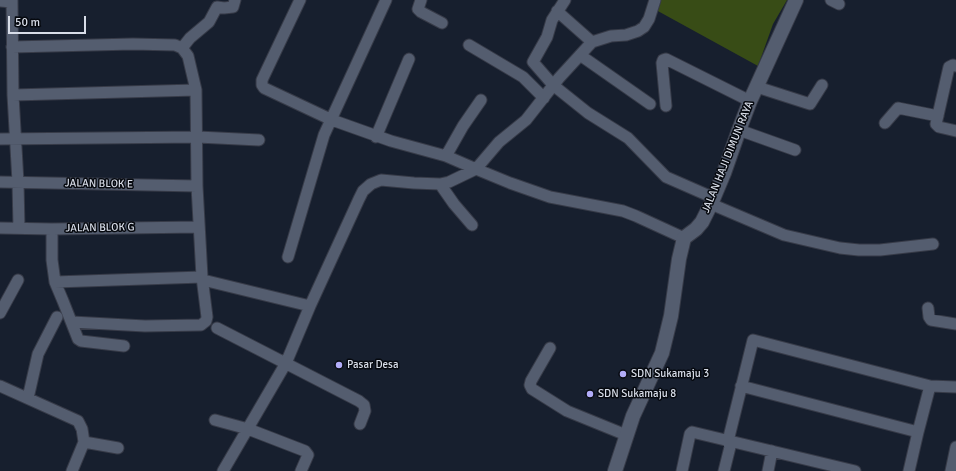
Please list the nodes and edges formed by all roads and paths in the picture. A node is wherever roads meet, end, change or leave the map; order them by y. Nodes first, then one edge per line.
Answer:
1 (235, 0) edge
2 (300, 0) edge
3 (386, 0) edge
4 (421, 0) edge
5 (565, 0) edge
6 (655, 0) edge
7 (796, 0) edge
8 (12, 1) edge
9 (0, 2) edge
10 (557, 11) junction
11 (442, 23) dead end
12 (592, 42) junction
13 (469, 45) dead end
14 (12, 46) junction
15 (182, 48) junction
16 (580, 55) junction
17 (409, 59) dead end
18 (956, 66) edge
19 (553, 85) junction
20 (822, 85) dead end
21 (756, 87) junction
22 (196, 90) junction
23 (13, 95) junction
24 (544, 98) junction
25 (481, 100) dead end
26 (750, 101) junction
27 (650, 104) dead end
28 (666, 106) dead end
29 (938, 116) junction
30 (332, 120) junction
31 (885, 123) dead end
32 (739, 130) junction
33 (956, 131) edge
34 (376, 137) junction
35 (14, 138) junction
36 (198, 138) junction
37 (0, 139) edge
38 (259, 140) dead end
39 (795, 150) dead end
40 (446, 156) junction
41 (476, 169) junction
42 (0, 182) edge
43 (18, 182) junction
44 (440, 184) junction
45 (197, 186) junction
46 (713, 201) junction
47 (472, 225) dead end
48 (199, 227) junction
49 (0, 228) edge
50 (18, 228) junction
51 (52, 229) junction
52 (684, 238) junction
53 (933, 244) dead end
54 (288, 257) dead end
55 (202, 279) junction
56 (18, 280) dead end
57 (55, 282) junction
58 (310, 306) junction
59 (928, 308) dead end
60 (0, 311) edge
61 (57, 317) dead end
62 (72, 322) junction
63 (956, 324) edge
64 (217, 328) dead end
65 (124, 346) dead end
66 (550, 348) dead end
67 (286, 363) junction
68 (0, 386) edge
69 (742, 386) junction
70 (930, 386) junction
71 (956, 387) edge
72 (28, 398) junction
73 (215, 420) dead end
74 (360, 424) dead end
75 (248, 429) junction
76 (918, 432) junction
77 (626, 435) junction
78 (728, 441) junction
79 (84, 442) junction
80 (956, 447) edge
81 (118, 448) dead end
82 (772, 452) junction
83 (72, 471) edge
84 (223, 471) edge
85 (301, 471) edge
86 (615, 471) edge
87 (682, 471) edge
88 (724, 471) edge
89 (768, 471) edge
90 (855, 471) edge
91 (909, 471) edge
92 (951, 471) edge

1 - 15 street
2 - 30 street
3 - 30 street
4 - 11 street
5 - 10 street
6 - 12 street
7 - 21 street, JALAN HAJI DIMUN RAYA
8 - 9 street
8 - 14 street
10 - 12 street
10 - 19 street
12 - 16 street
13 - 24 street
14 - 15 street
14 - 23 street
15 - 22 street
16 - 19 street
16 - 27 street
17 - 34 street
18 - 29 street
19 - 24 street
19 - 46 street
20 - 21 street
21 - 26 street, JALAN HAJI DIMUN RAYA
22 - 23 street
22 - 36 street
23 - 35 street
24 - 41 street
25 - 40 street
26 - 28 street
26 - 32 street, JALAN HAJI DIMUN RAYA
29 - 31 street
29 - 33 street
30 - 34 street
30 - 54 street
32 - 39 street
32 - 46 street, JALAN HAJI DIMUN RAYA
34 - 40 street
35 - 36 street
35 - 37 street
35 - 43 street
36 - 38 street
36 - 45 street
40 - 41 street
41 - 44 street
41 - 52 street
42 - 43 street, JALAN BLOK E
43 - 45 street, JALAN BLOK E
43 - 50 street
44 - 47 street
44 - 58 street
45 - 48 street
46 - 52 street, JALAN HAJI DIMUN RAYA
46 - 53 street
48 - 51 street, JALAN BLOK G
48 - 55 street
49 - 50 street, JALAN BLOK G
50 - 51 street, JALAN BLOK G
51 - 57 street
52 - 77 street
55 - 57 street
55 - 58 street
55 - 62 street
56 - 60 street
57 - 62 street
58 - 67 street
59 - 63 street
61 - 72 street
62 - 65 street
64 - 67 street
66 - 77 street
67 - 74 street
67 - 75 street
68 - 72 street
69 - 70 street
69 - 76 street
69 - 78 street
70 - 71 street
70 - 76 street
72 - 79 street
73 - 75 street
75 - 84 street
75 - 85 street
76 - 91 street
77 - 86 street
78 - 82 street
78 - 87 street
78 - 88 street
79 - 81 street
79 - 83 street
80 - 92 street
82 - 89 street
82 - 90 street

